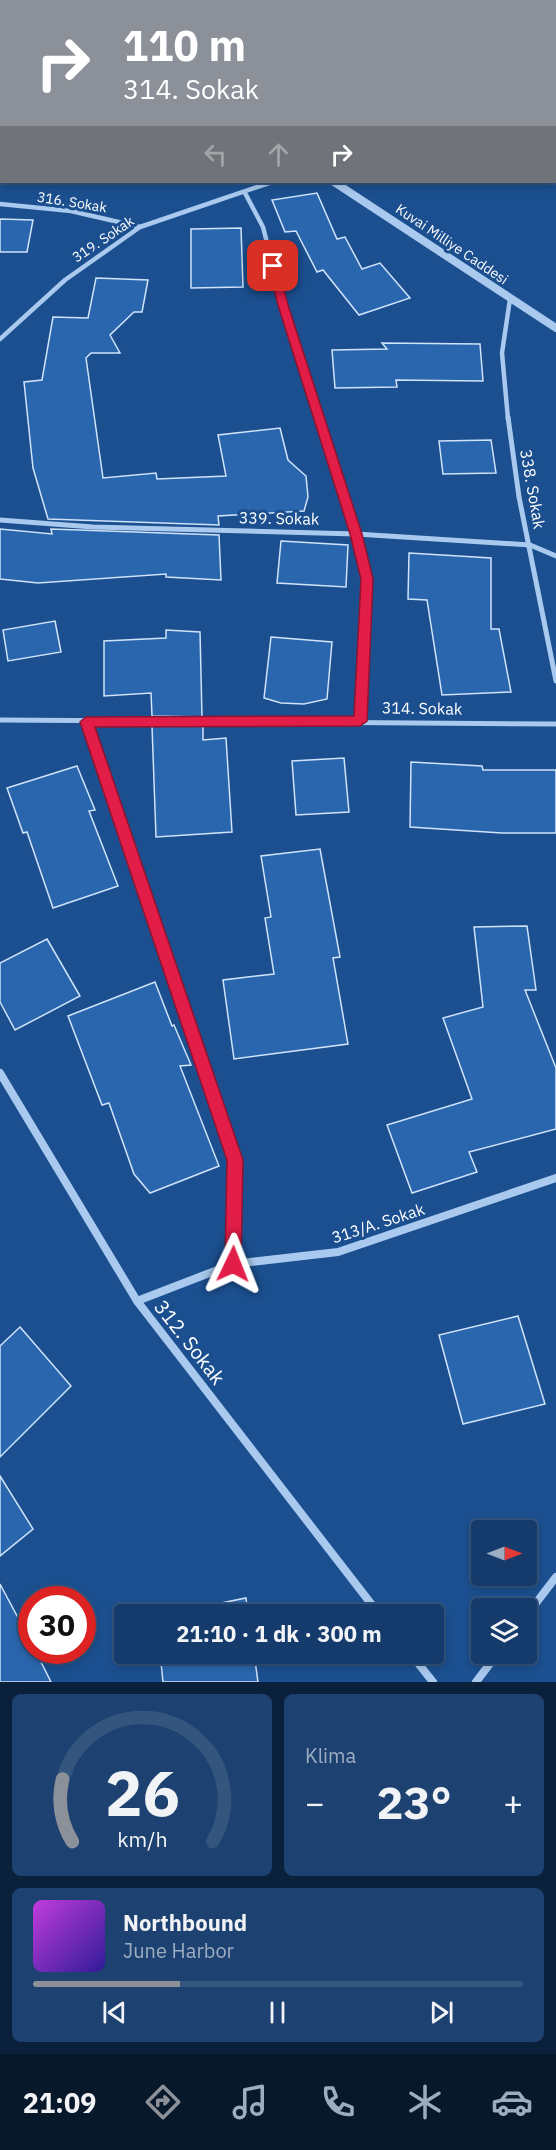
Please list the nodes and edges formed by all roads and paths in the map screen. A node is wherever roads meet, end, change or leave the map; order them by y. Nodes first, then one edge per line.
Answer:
1 (270, 183) edge
2 (335, 183) edge
3 (245, 193) junction
4 (0, 204) edge
5 (140, 227) junction
6 (510, 299) junction
7 (554, 324) edge
8 (0, 339) edge
9 (0, 520) edge
10 (356, 534) junction
11 (530, 545) junction
12 (556, 556) edge
13 (556, 681) edge
14 (0, 720) edge
15 (360, 721) junction
16 (86, 722) junction
17 (556, 724) edge
18 (0, 1073) edge
19 (556, 1178) edge
20 (233, 1264) junction
21 (137, 1301) junction
22 (556, 1577) edge
23 (537, 1602) edge
24 (371, 1604) edge
25 (419, 1664) edge
26 (490, 1664) edge
27 (433, 1682) edge
28 (476, 1682) edge

1 - 3 street, 319. Sokak
2 - 6 street, Kuvai Milliye Caddesi
3 - 5 street, 319. Sokak
3 - 10 street
4 - 5 street, 316. Sokak
5 - 8 street, 319. Sokak
6 - 7 street, Kuvai Milliye Caddesi
6 - 11 street, 338. Sokak
9 - 10 street, 339. Sokak
10 - 11 street, 339. Sokak
10 - 15 street
11 - 12 street, 339. Sokak
11 - 13 street, 338. Sokak
14 - 16 street, 314. Sokak
15 - 16 street, 314. Sokak
15 - 17 street, 314. Sokak
16 - 20 street
18 - 21 street, 312. Sokak
19 - 20 street, 313/A. Sokak
20 - 21 street, 313/A. Sokak
21 - 24 street, 312. Sokak
22 - 23 street
25 - 27 street
26 - 28 street

